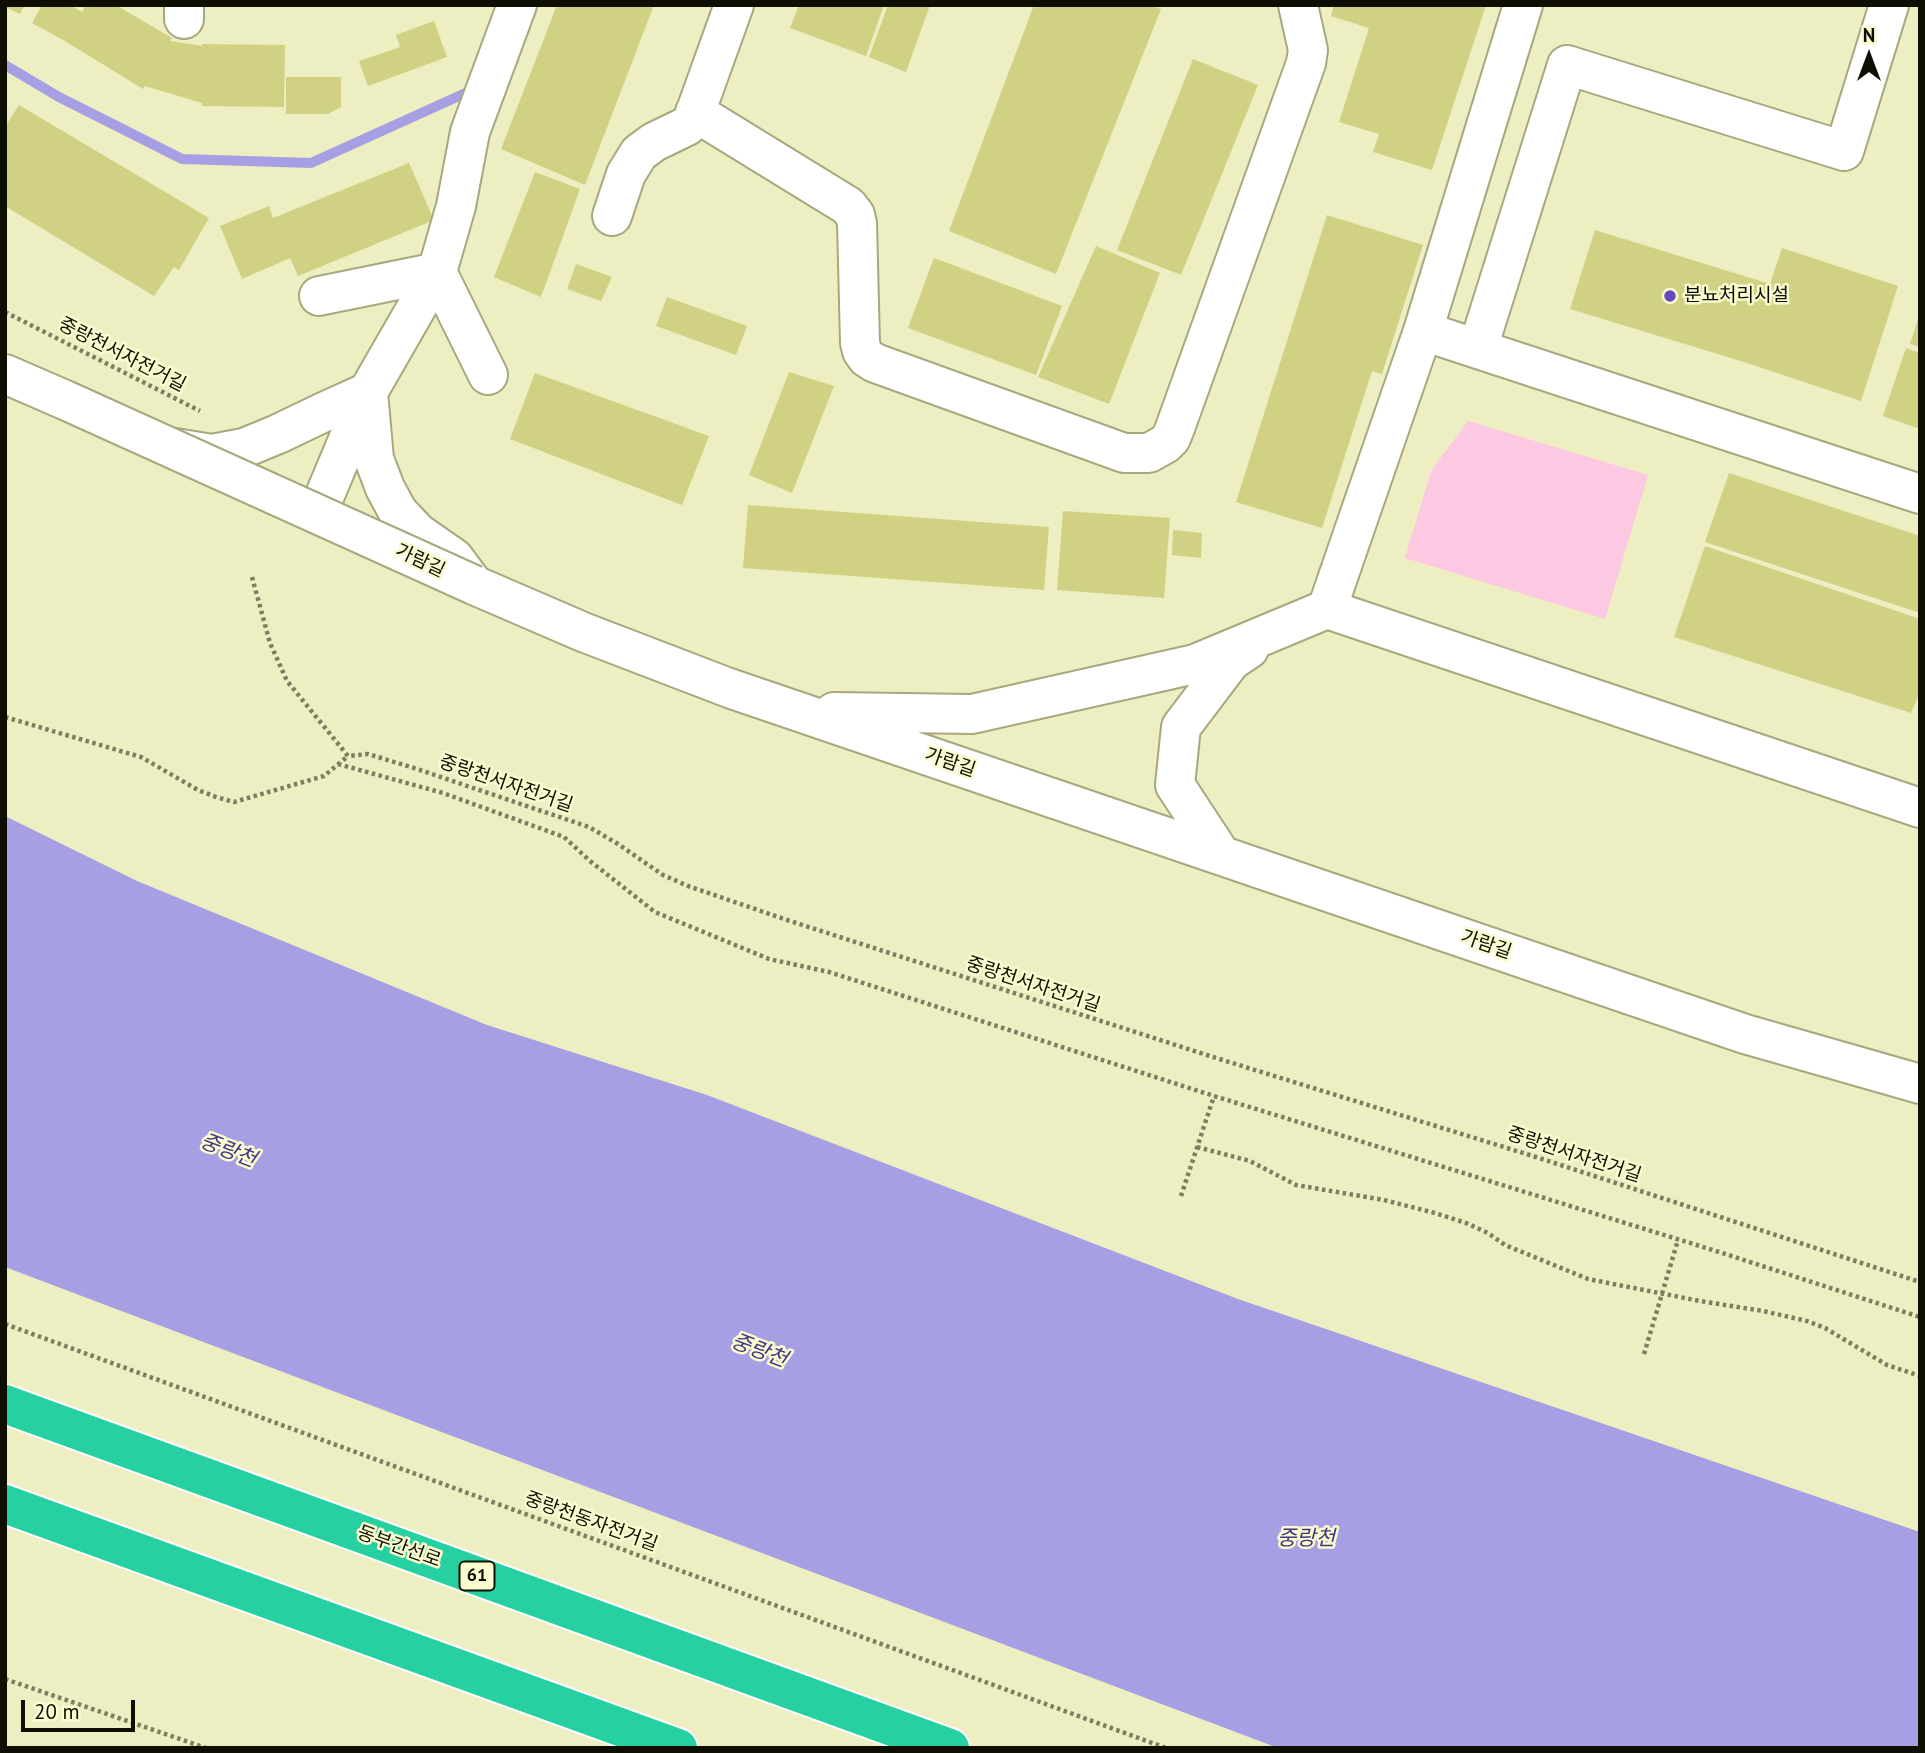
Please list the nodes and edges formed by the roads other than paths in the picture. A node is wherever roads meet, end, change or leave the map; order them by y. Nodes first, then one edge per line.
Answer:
1 (517, 5) edge
2 (734, 5) edge
3 (1298, 5) edge
4 (1523, 5) edge
5 (1889, 5) edge
6 (695, 112) junction
7 (612, 216) dead end
8 (437, 272) junction
9 (319, 296) dead end
10 (1423, 331) junction
11 (1478, 348) junction
12 (5, 374) edge
13 (488, 375) dead end
14 (368, 392) junction
15 (168, 446) junction
16 (1920, 494) edge
17 (317, 514) junction
18 (474, 585) junction
19 (1327, 609) junction
20 (1283, 626) junction
21 (800, 712) junction
22 (1918, 802) edge
23 (1221, 855) junction
24 (1920, 1084) edge
25 (5, 1404) edge
26 (5, 1504) edge
27 (678, 1748) edge
28 (950, 1748) edge

1 - 8 street
2 - 6 street
3 - 6 street
4 - 10 street
5 - 11 street
6 - 7 street
8 - 9 street
8 - 13 street
8 - 14 street
10 - 11 street
10 - 19 street
11 - 16 street
12 - 15 street, 가람길, bridge
14 - 15 street
14 - 17 street
14 - 18 street
15 - 17 street, 가람길, bridge
17 - 18 street, 가람길, bridge
18 - 21 street, 가람길
19 - 20 street
19 - 22 street
20 - 21 street
20 - 23 street
21 - 23 street, 가람길
23 - 24 street, 가람길
25 - 28 highway, 동부간선로 / 61
26 - 27 highway

